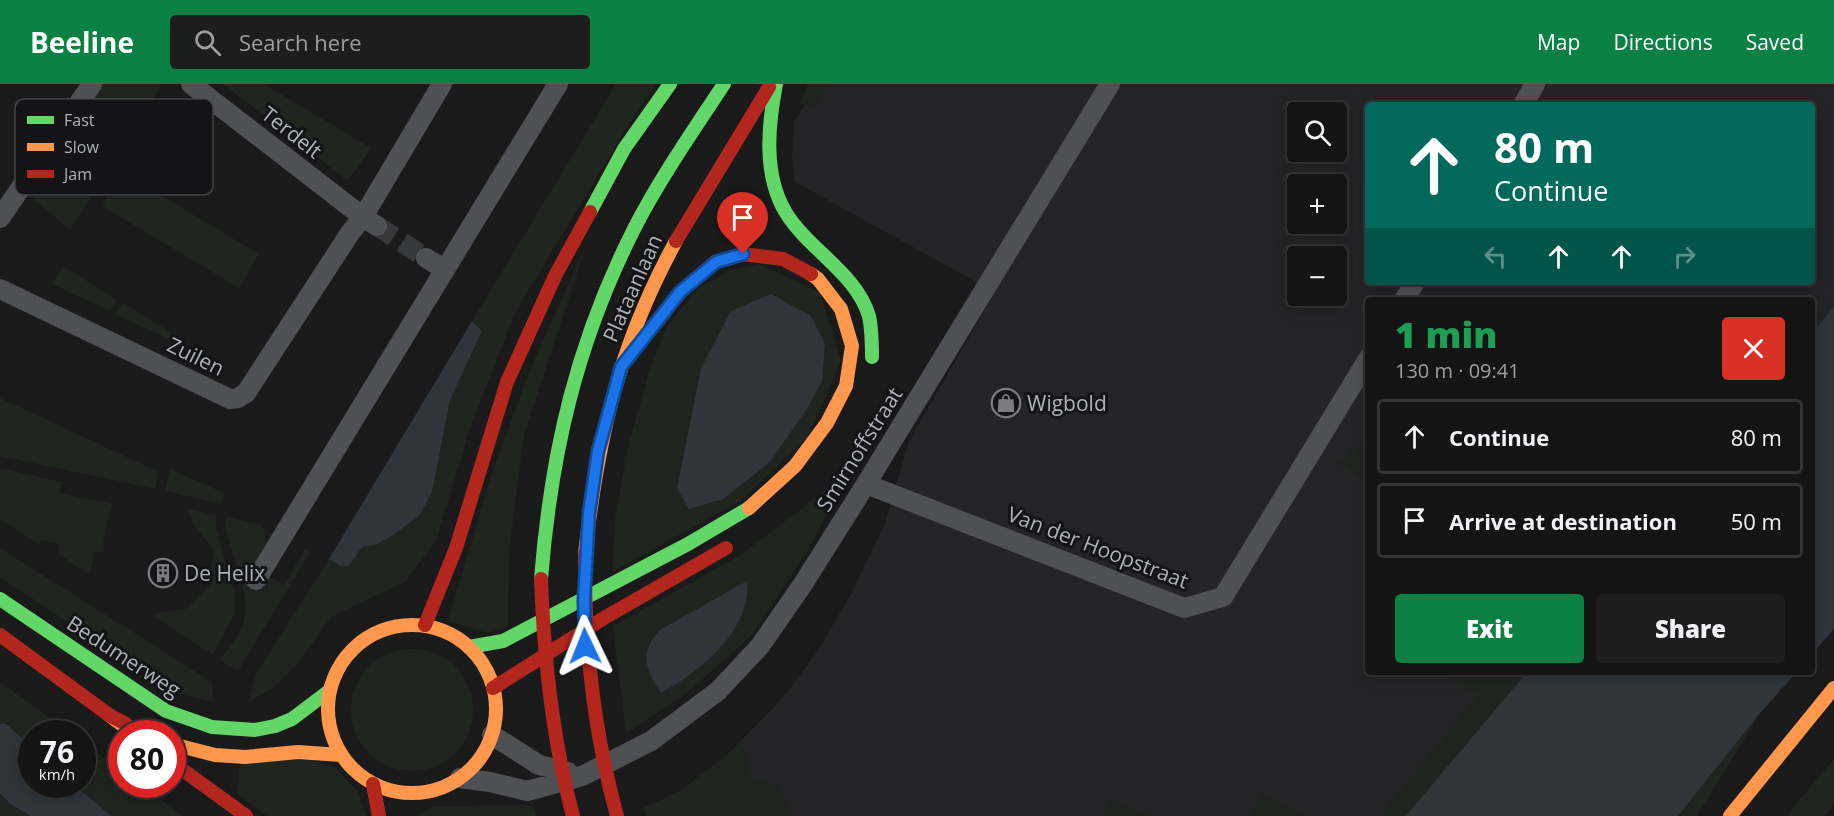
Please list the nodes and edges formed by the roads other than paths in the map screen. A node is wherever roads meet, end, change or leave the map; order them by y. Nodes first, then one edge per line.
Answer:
1 (92, 84) edge
2 (191, 84) edge
3 (441, 84) edge
4 (558, 84) edge
5 (670, 84) edge
6 (724, 84) edge
7 (771, 84) edge
8 (776, 84) edge
9 (1110, 84) edge
10 (1535, 84) edge
11 (82, 99) edge
12 (210, 99) edge
13 (213, 101) edge
14 (1525, 102) edge
15 (16, 195) edge
16 (0, 218) edge
17 (370, 222) junction
18 (426, 258) tunnel mouth
19 (444, 269) junction
20 (0, 288) edge
21 (1365, 364) edge
22 (871, 366) dead end
23 (621, 367) junction
24 (866, 484) junction
25 (741, 538) dead end
26 (256, 580) dead end
27 (0, 599) edge
28 (425, 625) junction
29 (0, 635) edge
30 (469, 647) junction
31 (494, 688) junction
32 (1834, 688) edge
33 (329, 691) junction
34 (109, 715) junction
35 (116, 720) edge
36 (119, 720) edge
37 (492, 735) junction
38 (186, 748) edge
39 (341, 755) junction
40 (186, 772) edge
41 (582, 776) junction
42 (460, 778) junction
43 (373, 784) junction
44 (246, 816) edge
45 (379, 816) edge
46 (573, 816) edge
47 (617, 816) edge
48 (1730, 816) edge

1 - 11 street
2 - 12 street, Terdelt
3 - 17 street, Zuilen
4 - 19 street
5 - 28 main road
6 - 46 main road, Plataanlaan, bridge
7 - 23 main road, Plataanlaan
8 - 22 main road
9 - 24 street, Smirnoffstraat
10 - 14 street
13 - 17 street, Terdelt
15 - 16 street
17 - 20 street, Zuilen
18 - 19 street
19 - 26 street
21 - 24 street, Van der Hoopstraat
23 - 30 main road
23 - 47 main road, Plataanlaan, bridge
24 - 41 street, Smirnoffstraat
25 - 31 main road
27 - 33 main road, Bedumerweg
28 - 30 main road
28 - 33 main road
29 - 34 main road
30 - 31 main road
31 - 37 main road
32 - 48 main road
33 - 39 main road
34 - 35 main road
34 - 36 main road
37 - 41 street
37 - 42 main road
38 - 39 main road
39 - 43 main road
40 - 44 main road
41 - 42 street, Smirnoffstraat
42 - 43 main road
43 - 45 main road

